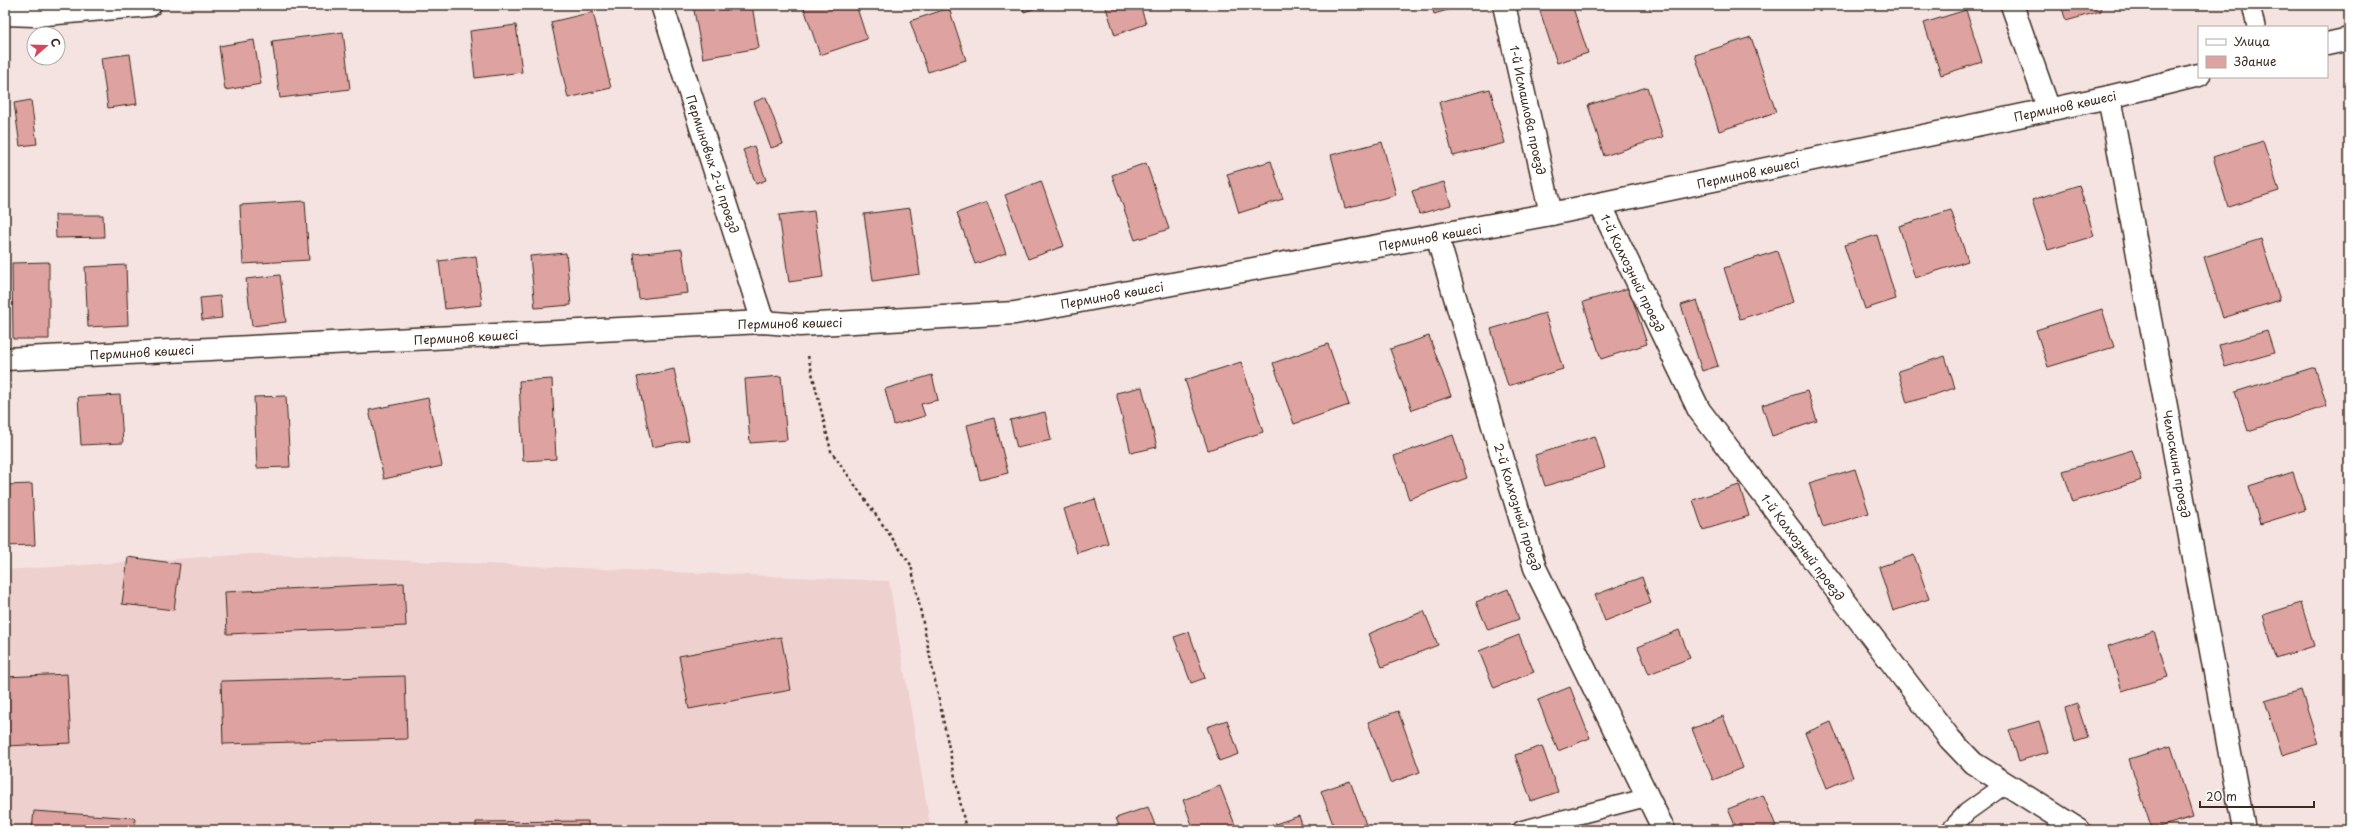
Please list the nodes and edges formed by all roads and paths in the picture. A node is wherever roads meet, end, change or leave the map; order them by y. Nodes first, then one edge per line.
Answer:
1 (150, 5) edge
2 (662, 5) edge
3 (1504, 5) edge
4 (2012, 5) edge
5 (2251, 5) edge
6 (5, 14) edge
7 (2256, 26) edge
8 (2349, 39) edge
9 (2328, 44) edge
10 (2198, 75) edge
11 (2109, 97) junction
12 (2049, 110) junction
13 (1600, 204) junction
14 (1551, 214) junction
15 (1437, 236) junction
16 (764, 322) junction
17 (800, 325) junction
18 (5, 359) edge
19 (2006, 784) junction
20 (1648, 797) junction
21 (966, 830) edge
22 (1521, 830) edge
23 (1664, 830) edge
24 (1950, 830) edge
25 (2079, 830) edge
26 (2244, 830) edge

1 - 6 street
2 - 16 street, Перминовых 2-й проезд
3 - 14 street, 1-й Исмаилова проезд
4 - 12 street
5 - 7 lane
8 - 9 street
10 - 11 street, Перминов көшесі
11 - 12 street, Перминов көшесі
11 - 26 street, Челюскина проезд
12 - 13 street, Перминов көшесі
13 - 14 street, Перминов көшесі
13 - 19 street, 1-й Колхозный проезд
14 - 15 street, Перминов көшесі
15 - 17 street, Перминов көшесі
15 - 20 street, 2-й Колхозный проезд
16 - 17 street, Перминов көшесі
16 - 18 street, Перминов көшесі
17 - 21 path
19 - 24 lane
19 - 25 street, 1-й Колхозный проезд
20 - 22 lane
20 - 23 street, 2-й Колхозный проезд

